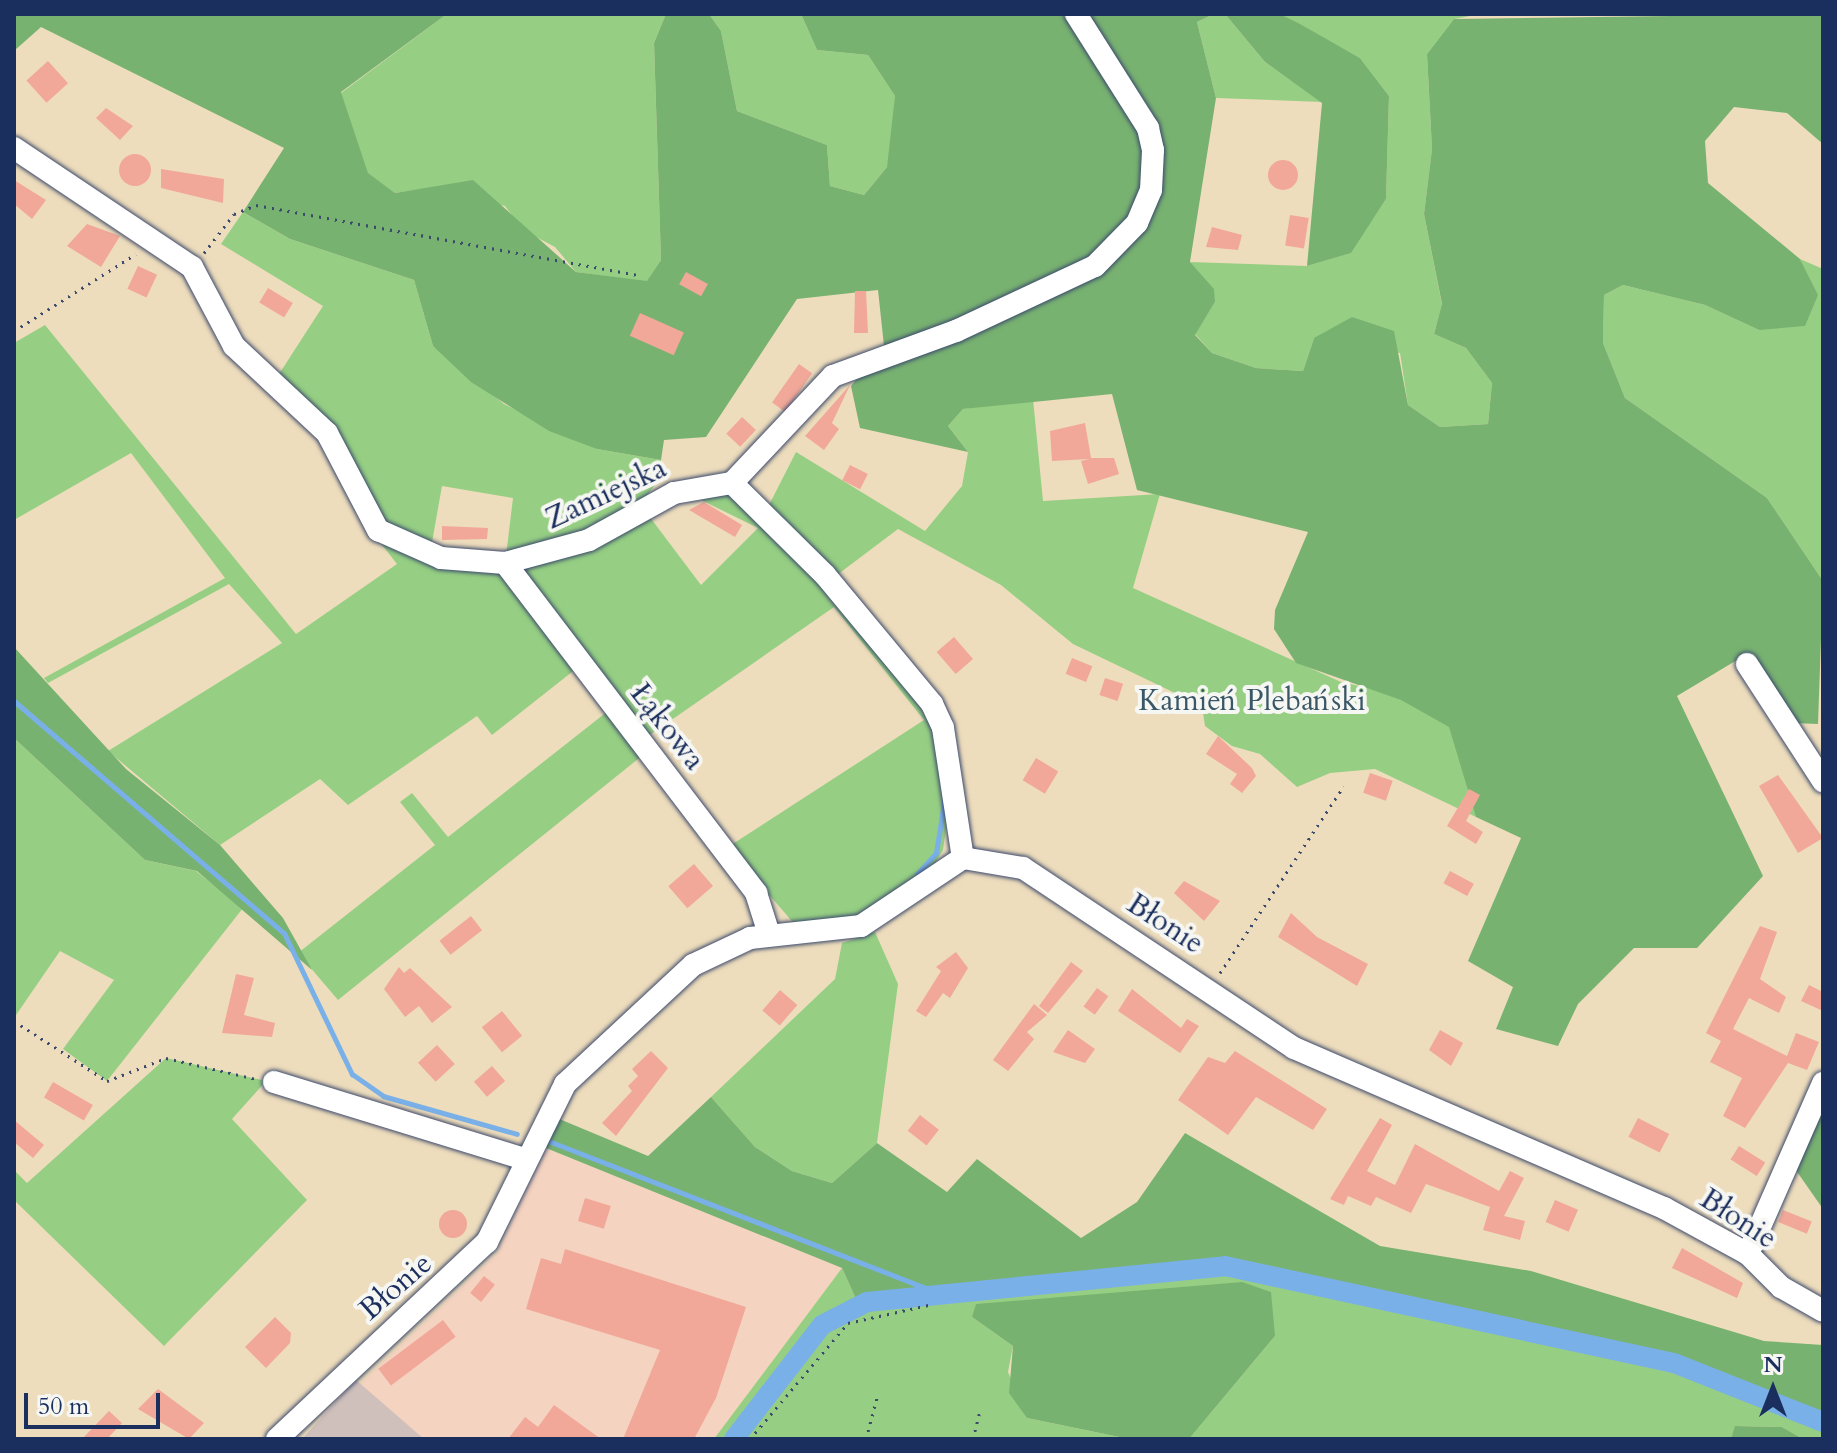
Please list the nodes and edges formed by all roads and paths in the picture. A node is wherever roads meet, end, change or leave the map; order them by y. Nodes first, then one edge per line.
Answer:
1 (1076, 14) edge
2 (14, 148) edge
3 (154, 239) junction
4 (192, 267) junction
5 (641, 276) dead end
6 (14, 331) edge
7 (732, 483) junction
8 (505, 563) junction
9 (1747, 664) dead end
10 (1823, 781) edge
11 (1344, 786) dead end
12 (963, 858) junction
13 (769, 934) junction
14 (1209, 989) junction
15 (14, 1021) edge
16 (274, 1082) joint
17 (1823, 1083) edge
18 (525, 1159) junction
19 (1748, 1254) junction
20 (933, 1304) dead end
21 (1823, 1311) edge
22 (878, 1394) dead end
23 (980, 1410) dead end
24 (1078, 1432) dead end
25 (277, 1439) edge
26 (750, 1439) edge
27 (866, 1439) edge
28 (973, 1439) edge
29 (1076, 1439) edge

1 - 7 street
2 - 3 street, Zamiejska
3 - 4 street, Zamiejska
3 - 6 path
4 - 5 path
4 - 8 street, Zamiejska
7 - 8 street, Zamiejska
7 - 12 street
8 - 13 street, Łąkowa
9 - 10 street
11 - 14 path
12 - 13 street, Błonie
12 - 14 street, Błonie
13 - 18 street, Błonie
14 - 19 street, Błonie
15 - 16 path
16 - 18 street
17 - 19 street
18 - 25 street, Błonie
19 - 21 street, Błonie
20 - 26 path
22 - 27 path
23 - 28 path
24 - 29 path

